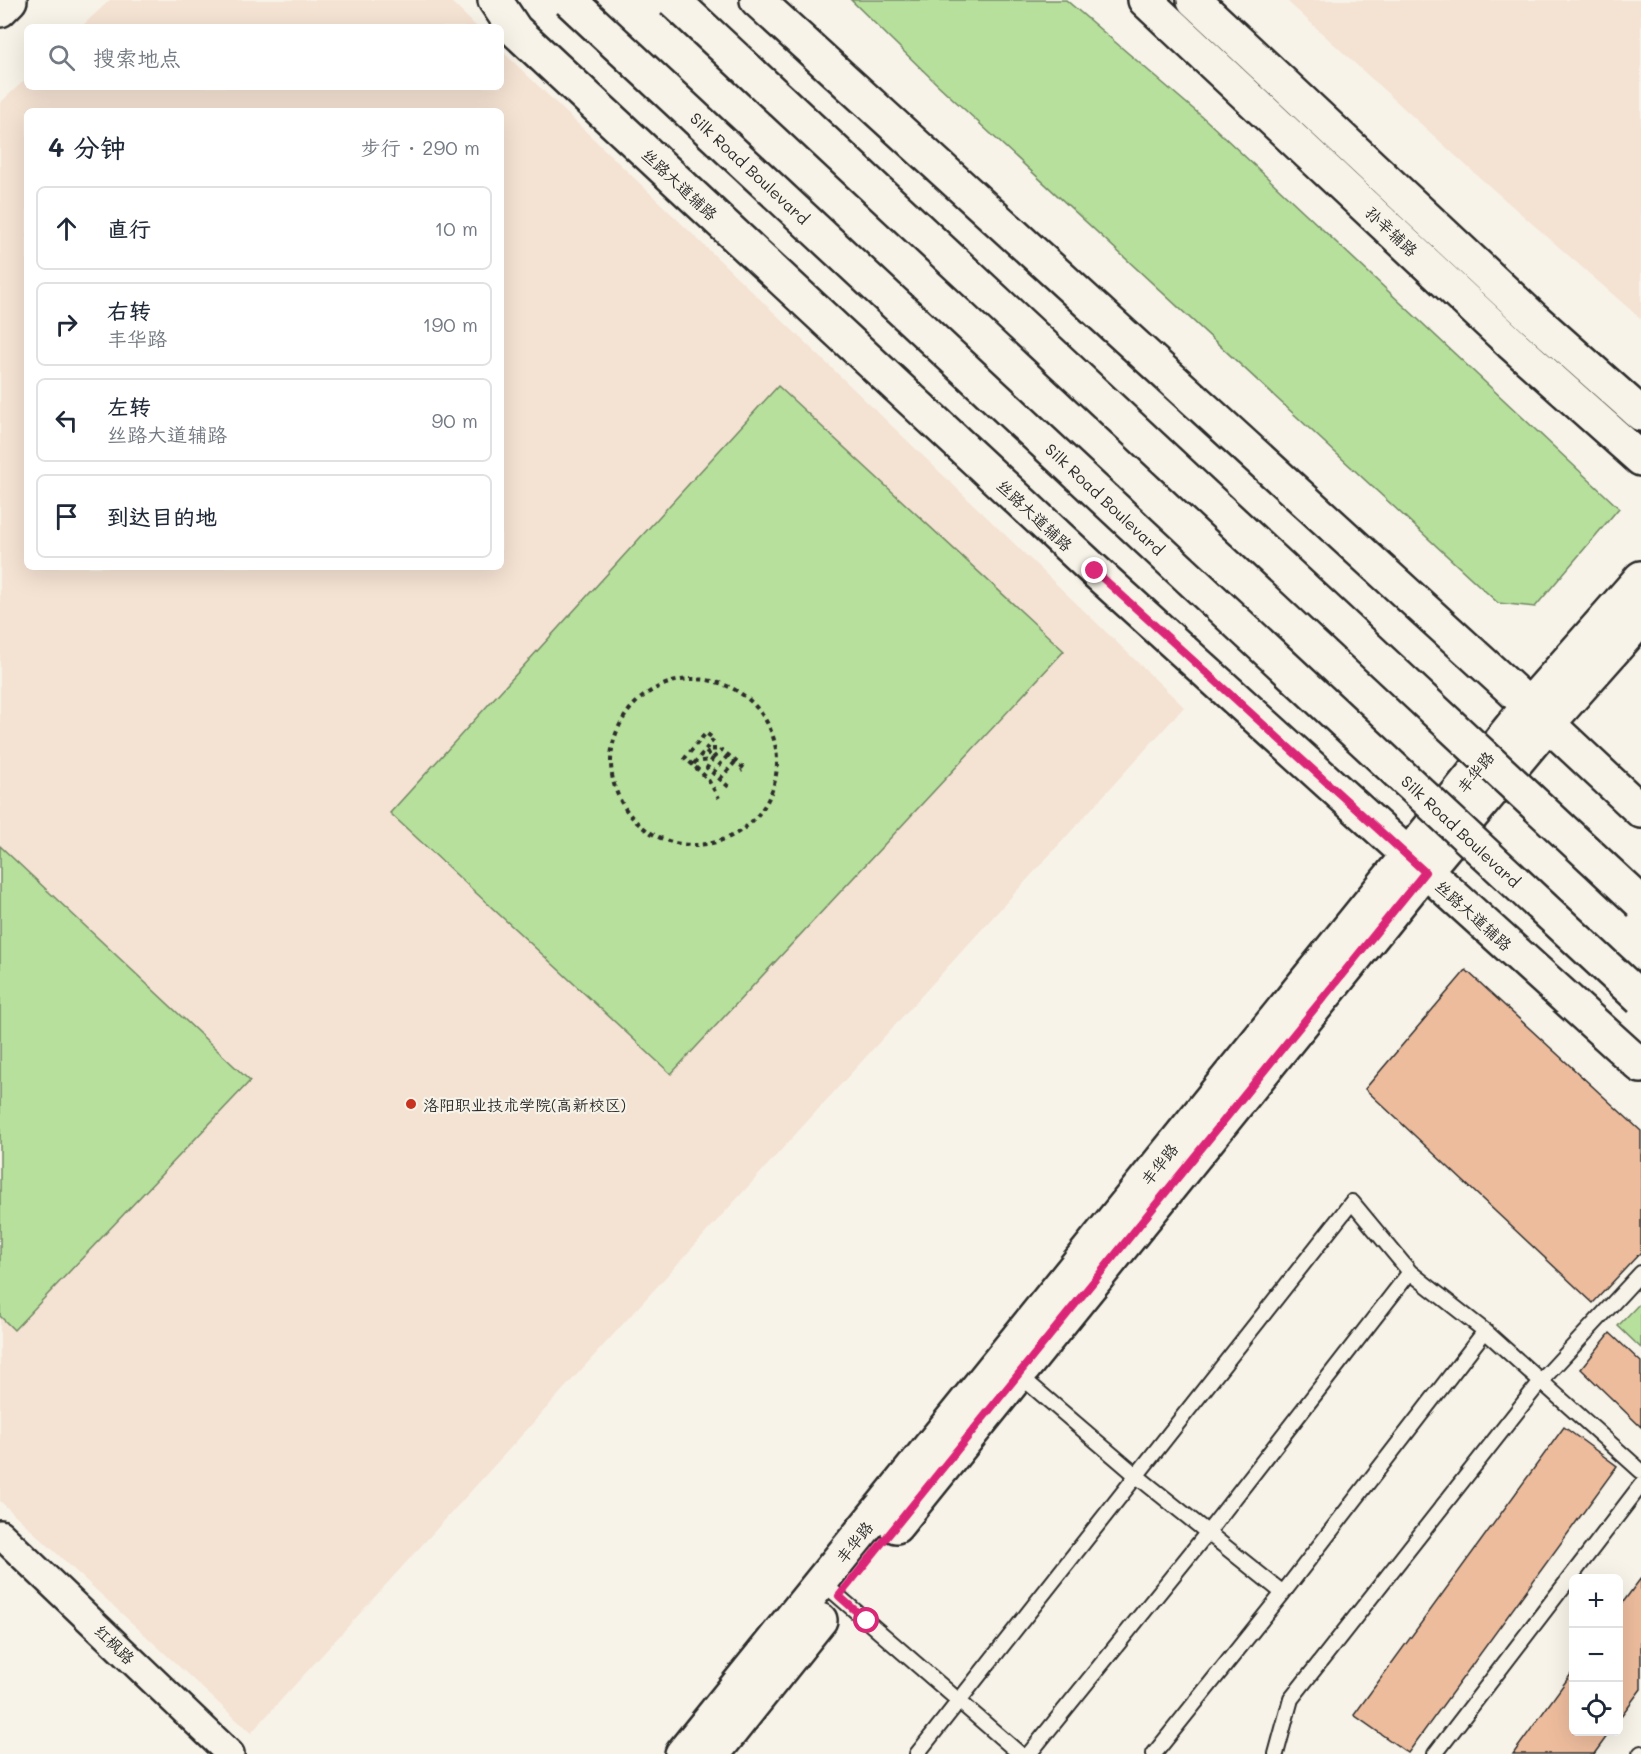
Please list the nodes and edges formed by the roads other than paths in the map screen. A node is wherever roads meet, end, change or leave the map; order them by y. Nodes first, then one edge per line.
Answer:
1 (10, 0) edge
2 (495, 0) edge
3 (569, 0) edge
4 (674, 0) edge
5 (757, 0) edge
6 (1145, 0) edge
7 (1194, 0) edge
8 (0, 9) edge
9 (1641, 414) edge
10 (1641, 459) edge
11 (1641, 578) edge
12 (1641, 619) edge
13 (1538, 714) junction
14 (1641, 811) edge
15 (1417, 864) junction
16 (1641, 903) edge
17 (1641, 999) edge
18 (1641, 1066) edge
19 (1410, 1272) junction
20 (1641, 1273) edge
21 (1485, 1330) junction
22 (1009, 1367) junction
23 (1541, 1381) junction
24 (1641, 1472) edge
25 (1137, 1476) junction
26 (1641, 1485) edge
27 (1208, 1532) junction
28 (0, 1534) edge
29 (830, 1589) junction
30 (1283, 1593) junction
31 (959, 1702) junction
32 (230, 1754) edge
33 (681, 1754) edge
34 (712, 1754) edge
35 (917, 1754) edge
36 (1020, 1754) edge
37 (1029, 1754) edge
38 (1154, 1754) edge
39 (1276, 1754) edge
40 (1435, 1754) edge

1 - 8 main road
2 - 15 main road, 丝路大道辅路
3 - 17 main road, Silk Road Boulevard, bridge
4 - 16 main road, bridge
5 - 13 main road
6 - 10 main road, 孙辛辅路
7 - 9 main road, 孙辛辅路
11 - 13 main road, 丰华路
12 - 13 main road, 丰华路
13 - 14 main road
13 - 15 main road, 丰华路
15 - 18 main road, 丝路大道辅路
15 - 22 main road, 丰华路
19 - 21 lane
19 - 25 lane
19 - 27 lane
20 - 23 lane
21 - 23 lane
21 - 30 lane
22 - 25 lane
22 - 29 main road, 丰华路
23 - 24 lane
23 - 39 lane
25 - 27 lane
25 - 31 lane
26 - 40 lane
27 - 30 lane
27 - 37 lane
28 - 32 street, 红枫路
29 - 31 lane
29 - 33 main road, 丰华路
29 - 34 main road, 丰华路
30 - 38 lane
31 - 35 lane
31 - 36 lane

